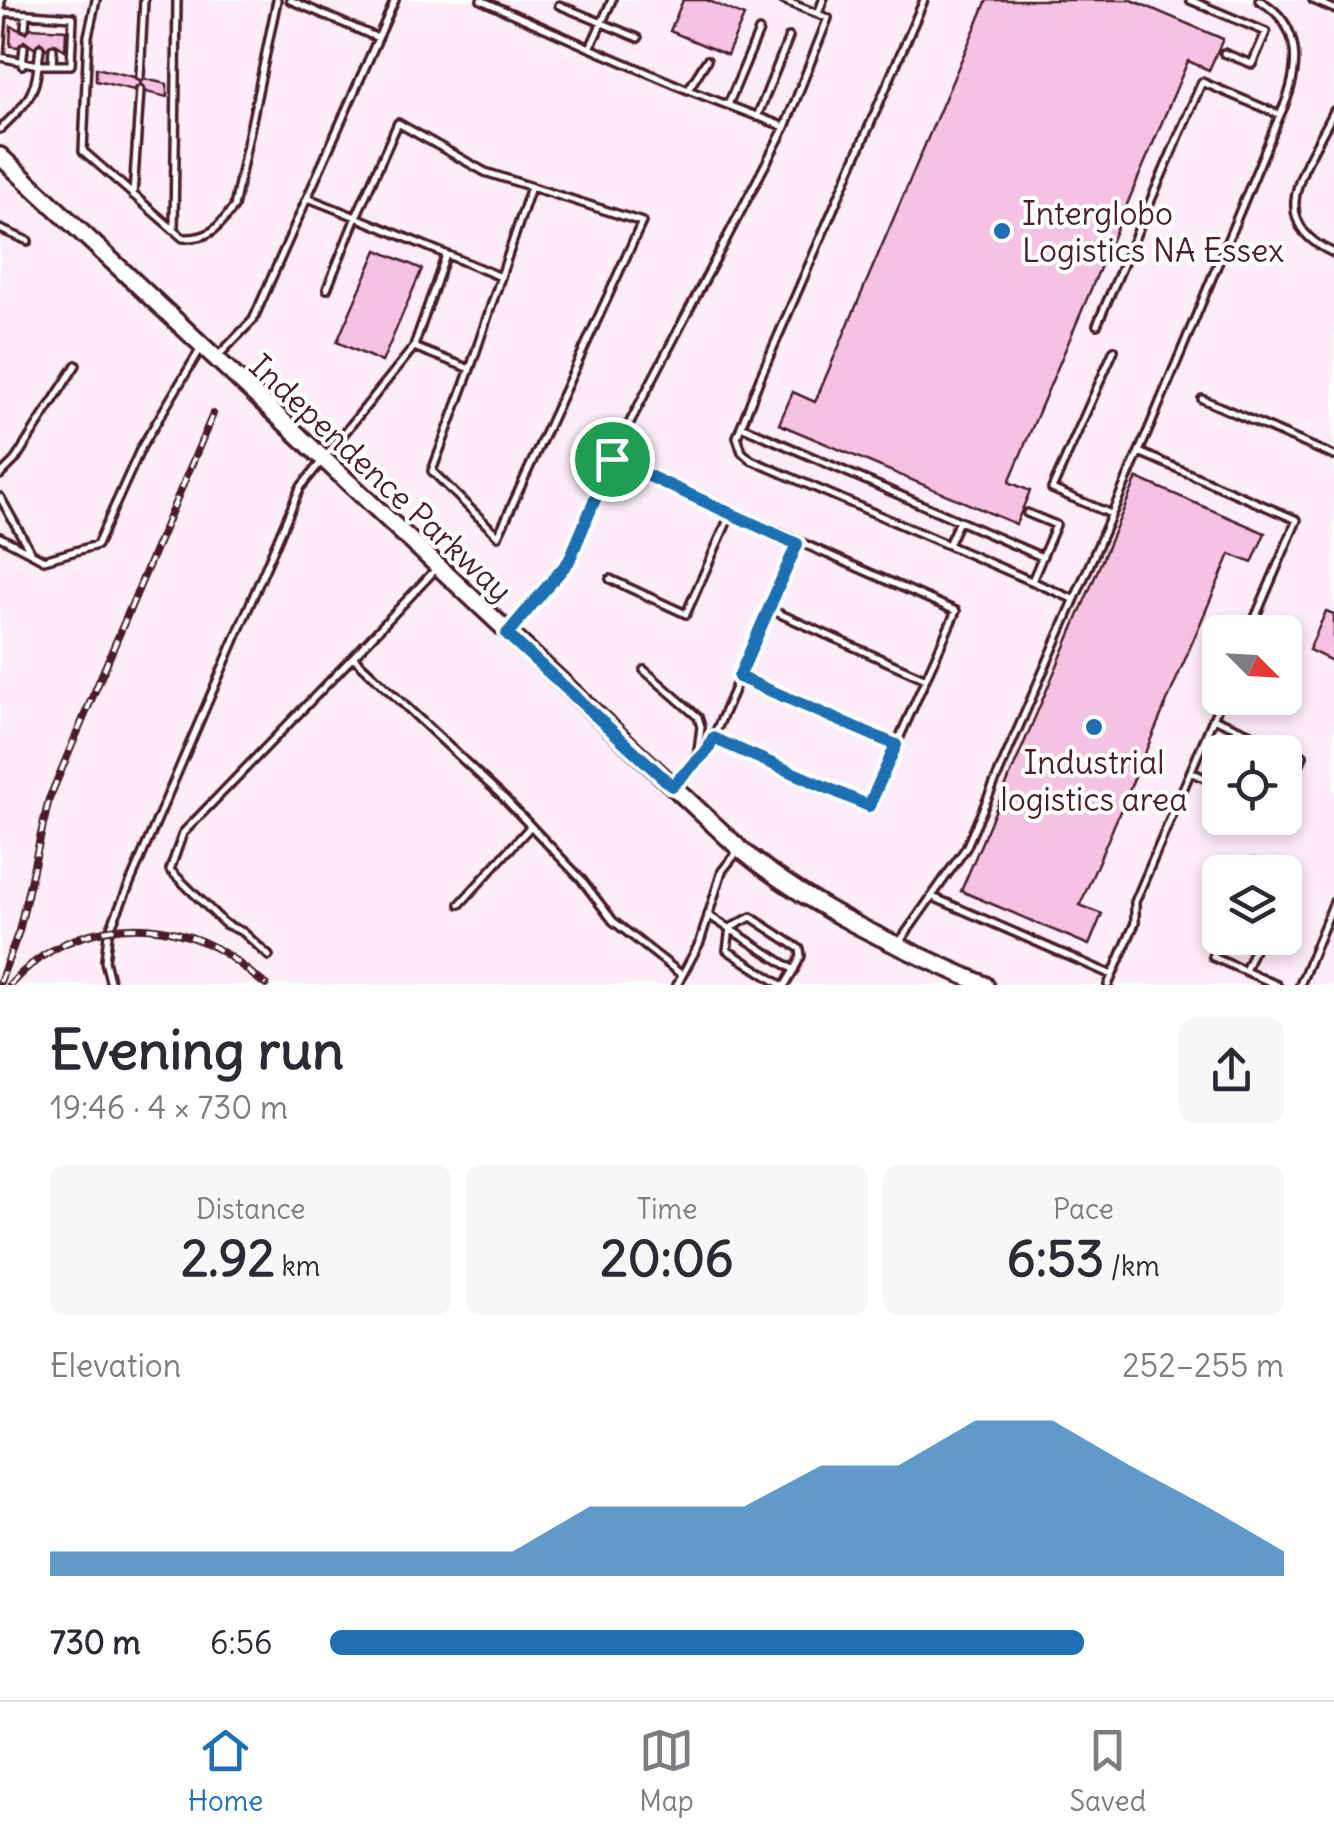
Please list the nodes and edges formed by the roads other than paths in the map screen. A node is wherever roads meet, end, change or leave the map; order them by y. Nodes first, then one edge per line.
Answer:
1 (1, 0) edge
2 (96, 0) edge
3 (144, 0) edge
4 (177, 0) edge
5 (278, 0) edge
6 (290, 0) edge
7 (395, 0) edge
8 (482, 0) edge
9 (612, 0) edge
10 (783, 0) edge
11 (823, 0) edge
12 (924, 0) edge
13 (1190, 0) edge
14 (1259, 0) edge
15 (1313, 0) edge
16 (559, 5) dead end
17 (1334, 9) edge
18 (2, 12) edge
19 (26, 14) junction
20 (818, 14) junction
21 (42, 15) junction
22 (56, 16) junction
23 (602, 20) junction
24 (25, 28) dead end
25 (41, 28) dead end
26 (55, 30) dead end
27 (759, 30) dead end
28 (789, 37) dead end
29 (378, 38) junction
30 (638, 38) dead end
31 (24, 48) dead end
32 (40, 48) dead end
33 (590, 48) junction
34 (54, 50) dead end
35 (1224, 53) dead end
36 (0, 56) edge
37 (707, 60) dead end
38 (22, 64) junction
39 (38, 65) junction
40 (52, 65) junction
41 (140, 76) dead end
42 (140, 90) dead end
43 (688, 90) junction
44 (728, 105) junction
45 (1334, 111) edge
46 (1280, 115) junction
47 (757, 116) junction
48 (785, 128) junction
49 (0, 129) edge
50 (0, 156) edge
51 (531, 186) junction
52 (134, 195) junction
53 (308, 198) junction
54 (356, 218) junction
55 (0, 229) edge
56 (174, 230) junction
57 (28, 241) dead end
58 (1334, 253) edge
59 (446, 254) junction
60 (500, 277) junction
61 (327, 289) dead end
62 (1097, 326) dead end
63 (414, 347) junction
64 (202, 348) junction
65 (1114, 350) dead end
66 (215, 360) junction
67 (76, 364) dead end
68 (470, 369) junction
69 (1202, 400) dead end
70 (741, 426) junction
71 (1139, 452) junction
72 (1334, 456) edge
73 (612, 459) junction
74 (324, 463) junction
75 (0, 475) edge
76 (0, 497) edge
77 (1027, 513) dead end
78 (731, 514) junction
79 (1111, 514) junction
80 (959, 520) junction
81 (0, 536) edge
82 (797, 544) junction
83 (948, 545) junction
84 (31, 553) junction
85 (1042, 557) junction
86 (437, 568) junction
87 (610, 579) dead end
88 (1032, 581) junction
89 (1073, 599) junction
90 (768, 610) junction
91 (1256, 615) edge
92 (507, 634) junction
93 (353, 657) junction
94 (644, 670) dead end
95 (739, 677) junction
96 (926, 679) junction
97 (1214, 715) edge
98 (1213, 718) junction
99 (1253, 735) edge
100 (713, 738) junction
101 (896, 745) junction
102 (696, 762) junction
103 (1190, 772) junction
104 (1202, 777) edge
105 (672, 786) junction
106 (530, 827) junction
107 (740, 849) junction
108 (933, 897) junction
109 (1334, 902) edge
110 (460, 904) dead end
111 (708, 914) junction
112 (730, 928) junction
113 (896, 946) junction
114 (1215, 955) edge
115 (1252, 955) edge
116 (269, 956) dead end
117 (794, 970) junction
118 (1245, 971) junction
119 (1112, 975) junction
120 (682, 976) junction
121 (111, 985) edge
122 (677, 985) edge
123 (783, 985) edge
124 (985, 985) edge
125 (1108, 985) edge
126 (1277, 985) edge
127 (1300, 985) edge

1 - 18 lane
2 - 52 lane
3 - 41 lane
4 - 56 lane
5 - 56 lane
6 - 29 lane
7 - 29 lane
8 - 33 lane
9 - 23 lane
10 - 20 lane
11 - 20 lane
12 - 70 lane
13 - 35 lane
14 - 46 lane
15 - 17 lane
16 - 23 lane
18 - 19 lane
18 - 36 lane
19 - 21 lane
19 - 24 lane
20 - 48 lane
21 - 22 lane
21 - 25 lane
22 - 26 lane
22 - 40 lane
23 - 30 lane
23 - 33 lane
27 - 44 lane
28 - 47 lane
29 - 53 lane
31 - 38 lane
32 - 39 lane
33 - 43 lane
34 - 40 lane
36 - 38 lane
37 - 43 lane
38 - 39 lane
39 - 40 lane
39 - 49 lane
42 - 52 lane
43 - 44 lane
44 - 47 lane
45 - 58 lane
46 - 62 lane
46 - 71 lane
47 - 48 lane
48 - 73 lane
50 - 64 main road, Independence Parkway
51 - 54 lane
51 - 60 lane
51 - 68 lane
52 - 56 lane
53 - 54 lane
53 - 66 lane
54 - 59 lane
54 - 61 lane
55 - 57 lane
59 - 60 lane
59 - 63 lane
60 - 68 lane
63 - 68 lane
63 - 74 lane
64 - 66 main road, Independence Parkway
64 - 84 lane
65 - 79 lane
66 - 74 main road, Independence Parkway
67 - 75 lane
69 - 72 lane
70 - 80 lane
70 - 83 lane
71 - 79 lane
71 - 91 lane
73 - 78 lane
73 - 92 lane
74 - 86 main road, Independence Parkway
74 - 121 lane
76 - 84 lane
77 - 85 lane
78 - 82 lane
78 - 87 lane
79 - 89 lane
80 - 83 lane
80 - 85 lane
81 - 84 lane
82 - 90 lane
82 - 96 lane
83 - 88 lane
85 - 88 lane
86 - 92 main road, Independence Parkway
86 - 93 lane
88 - 89 lane
89 - 108 lane
90 - 95 lane
90 - 96 lane
92 - 105 main road, Independence Parkway
93 - 106 lane
93 - 116 lane
94 - 102 lane
95 - 100 lane
95 - 101 lane
96 - 101 lane
97 - 98 lane
98 - 99 lane
98 - 103 lane
100 - 101 lane
100 - 102 lane
102 - 105 lane
103 - 104 lane
103 - 119 lane
105 - 107 main road, Independence Parkway
106 - 110 lane
106 - 120 lane
107 - 111 lane
107 - 113 main road, Independence Parkway
108 - 113 lane
108 - 119 lane
109 - 127 lane
111 - 112 lane
111 - 120 lane
112 - 117 lane
112 - 117 lane
112 - 123 lane
113 - 124 main road, Independence Parkway
114 - 118 lane
115 - 118 lane
117 - 123 lane
118 - 126 lane
119 - 125 lane
120 - 122 lane

